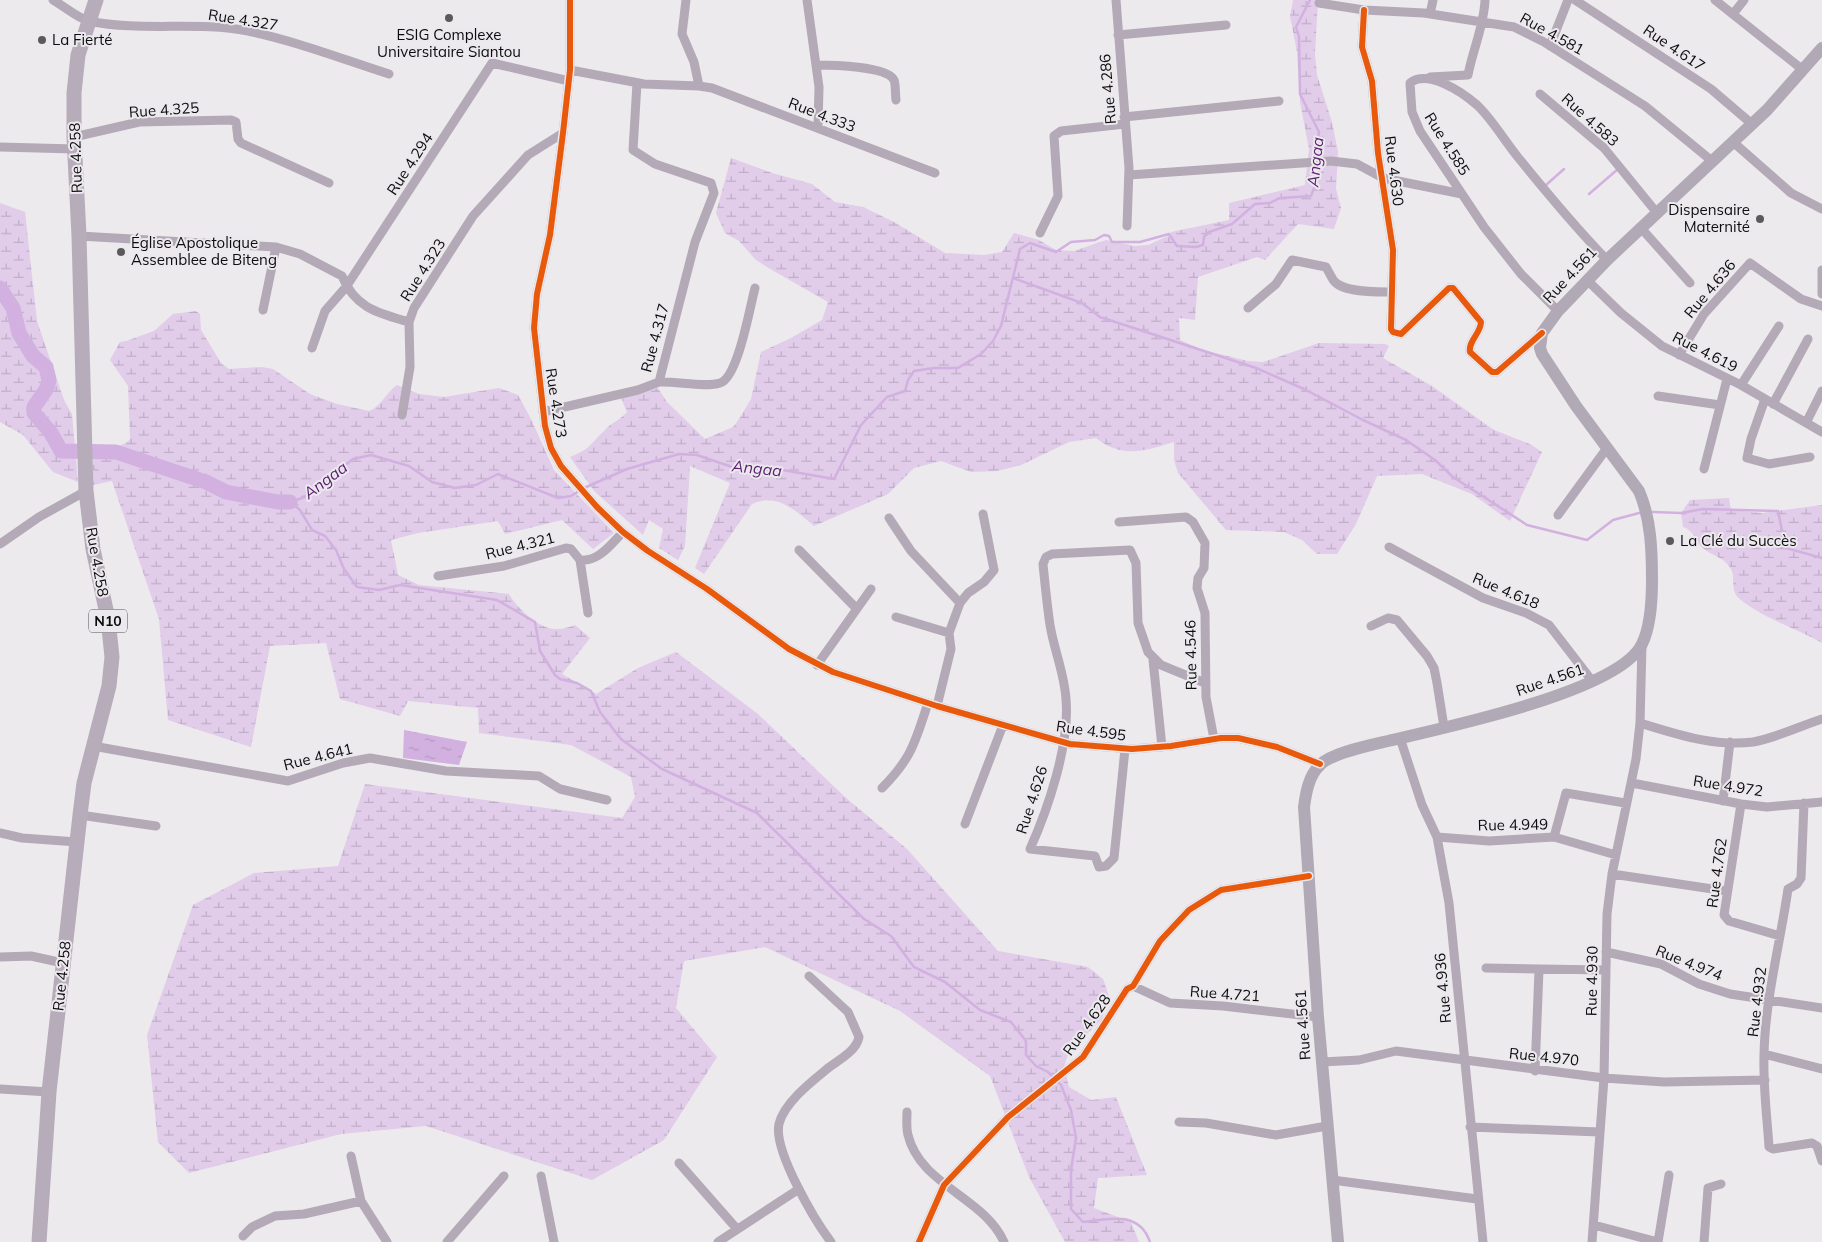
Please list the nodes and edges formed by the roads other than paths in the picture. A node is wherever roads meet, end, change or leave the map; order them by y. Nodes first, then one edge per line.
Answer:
1 (53, 0) edge
2 (96, 0) edge
3 (570, 0) edge
4 (809, 0) edge
5 (1116, 0) edge
6 (1433, 0) edge
7 (1485, 0) edge
8 (1568, 0) edge
9 (1575, 0) edge
10 (1715, 0) edge
11 (1744, 0) edge
12 (688, 1) edge
13 (1319, 4) dead end
14 (1364, 10) junction
15 (1430, 14) junction
16 (1733, 14) junction
17 (87, 20) junction
18 (1484, 21) junction
19 (1226, 25) dead end
20 (1118, 35) junction
21 (1550, 46) junction
22 (1822, 48) edge
23 (816, 65) junction
24 (570, 70) junction
25 (1803, 70) junction
26 (389, 74) dead end
27 (1428, 78) junction
28 (569, 81) junction
29 (637, 83) junction
30 (699, 86) junction
31 (1540, 94) dead end
32 (896, 100) dead end
33 (1279, 101) dead end
34 (1124, 120) junction
35 (1752, 124) junction
36 (818, 127) junction
37 (563, 132) junction
38 (1733, 142) junction
39 (74, 143) junction
40 (0, 147) edge
41 (1712, 161) junction
42 (935, 173) dead end
43 (1129, 175) junction
44 (1383, 178) junction
45 (330, 183) dead end
46 (1462, 194) junction
47 (1822, 209) edge
48 (1657, 213) junction
49 (1127, 226) dead end
50 (1641, 228) junction
51 (1040, 233) dead end
52 (79, 236) junction
53 (276, 247) junction
54 (1607, 260) junction
55 (1822, 270) edge
56 (1588, 280) junction
57 (1690, 283) dead end
58 (346, 287) junction
59 (754, 288) dead end
60 (1392, 292) junction
61 (1822, 294) edge
62 (1822, 306) edge
63 (1248, 308) dead end
64 (263, 310) dead end
65 (1558, 312) junction
66 (409, 322) junction
67 (1779, 326) dead end
68 (1542, 333) junction
69 (1808, 339) dead end
70 (312, 348) dead end
71 (1678, 355) junction
72 (1727, 379) junction
73 (659, 382) junction
74 (1741, 385) junction
75 (1822, 391) edge
76 (1658, 396) dead end
77 (1769, 401) junction
78 (1720, 405) junction
79 (543, 412) junction
80 (402, 415) dead end
81 (1806, 423) junction
82 (1822, 432) edge
83 (1607, 448) junction
84 (1810, 457) dead end
85 (1704, 468) dead end
86 (86, 491) junction
87 (983, 514) dead end
88 (1558, 515) dead end
89 (889, 518) dead end
90 (1119, 522) dead end
91 (623, 532) junction
92 (0, 544) edge
93 (1389, 547) dead end
94 (799, 550) dead end
95 (580, 560) junction
96 (438, 576) dead end
97 (871, 589) dead end
98 (960, 603) junction
99 (856, 608) junction
100 (588, 613) dead end
101 (896, 617) dead end
102 (1371, 626) dead end
103 (950, 633) junction
104 (1642, 645) junction
105 (1153, 660) junction
106 (817, 665) junction
107 (833, 672) joint
108 (1593, 682) junction
109 (1205, 683) junction
110 (933, 705) junction
111 (1822, 719) edge
112 (1640, 723) junction
113 (1003, 725) junction
114 (1444, 727) junction
115 (1400, 738) junction
116 (1214, 739) junction
117 (1064, 742) junction
118 (1730, 742) junction
119 (93, 746) junction
120 (1162, 747) junction
121 (1125, 749) junction
122 (1320, 764) junction
123 (1632, 783) junction
124 (882, 788) dead end
125 (607, 800) dead end
126 (1723, 801) junction
127 (1822, 802) edge
128 (1625, 803) junction
129 (1804, 803) junction
130 (1741, 804) junction
131 (80, 815) junction
132 (965, 824) dead end
133 (156, 826) dead end
134 (0, 833) edge
135 (1437, 837) junction
136 (1554, 837) junction
137 (77, 842) junction
138 (1616, 855) junction
139 (1612, 874) junction
140 (1309, 876) junction
141 (1726, 891) junction
142 (1780, 936) junction
143 (1606, 952) junction
144 (0, 956) edge
145 (63, 962) junction
146 (1486, 968) dead end
147 (1539, 970) junction
148 (1606, 970) junction
149 (809, 976) dead end
150 (1133, 986) junction
151 (1769, 1001) junction
152 (1822, 1008) edge
153 (1318, 1017) junction
154 (1764, 1054) junction
155 (1322, 1062) junction
156 (1463, 1062) junction
157 (1822, 1068) edge
158 (1535, 1071) junction
159 (1604, 1078) junction
160 (1765, 1080) junction
161 (0, 1089) edge
162 (49, 1092) junction
163 (906, 1112) dead end
164 (1179, 1122) dead end
165 (1327, 1126) junction
166 (1470, 1127) junction
167 (1599, 1132) junction
168 (351, 1156) dead end
169 (1822, 1161) edge
170 (679, 1163) dead end
171 (1670, 1175) dead end
172 (504, 1176) dead end
173 (541, 1176) dead end
174 (1332, 1180) junction
175 (1721, 1184) dead end
176 (944, 1185) junction
177 (799, 1189) junction
178 (1477, 1199) junction
179 (361, 1201) junction
180 (1594, 1225) junction
181 (737, 1230) junction
182 (243, 1236) dead end
183 (39, 1242) edge
184 (387, 1242) edge
185 (447, 1242) edge
186 (554, 1242) edge
187 (718, 1242) edge
188 (831, 1242) edge
189 (919, 1242) edge
190 (1004, 1242) edge
191 (1338, 1242) edge
192 (1483, 1242) edge
193 (1592, 1242) edge
194 (1658, 1242) edge
195 (1704, 1242) edge

1 - 17 street
2 - 17 highway, Rue 4.258 / N10
3 - 24 street, Rue 4.273
4 - 23 street
5 - 20 street, Rue 4.286
6 - 15 street
7 - 18 street
8 - 21 street
9 - 35 street, Rue 4.617
10 - 16 street
11 - 16 street
12 - 30 street
13 - 14 street, Rue 4.581
14 - 15 street, Rue 4.581
14 - 44 street, Rue 4.630
15 - 18 street, Rue 4.581
16 - 25 street
17 - 26 street, Rue 4.327
17 - 39 highway, Rue 4.258 / N10
18 - 21 street, Rue 4.581
18 - 27 street
19 - 20 street
20 - 34 street, Rue 4.286
21 - 41 street, Rue 4.581
22 - 25 main road, Rue 4.561
23 - 32 street
23 - 36 street
24 - 28 street, Rue 4.273
24 - 29 street
25 - 35 main road, Rue 4.561
27 - 46 street, Rue 4.585
27 - 54 street
28 - 37 street, Rue 4.273
28 - 58 street, Rue 4.294
29 - 30 street
29 - 73 street, Rue 4.317
30 - 36 street, Rue 4.333
31 - 48 street, Rue 4.583
33 - 34 street
34 - 43 street, Rue 4.286
34 - 51 street
35 - 38 main road, Rue 4.561
36 - 42 street, Rue 4.333
37 - 66 street, Rue 4.323
37 - 79 street, Rue 4.273
38 - 41 main road, Rue 4.561
38 - 47 street
39 - 40 street
39 - 45 street, Rue 4.325
39 - 52 highway, Rue 4.258 / N10
41 - 48 main road, Rue 4.561
43 - 44 street
43 - 49 street, Rue 4.286
44 - 46 street
44 - 60 street, Rue 4.630
46 - 65 street, Rue 4.585
48 - 50 main road, Rue 4.561
50 - 54 main road, Rue 4.561
50 - 57 street
52 - 53 street, Rue 4.323
52 - 86 highway, Rue 4.258 / N10
53 - 58 street, Rue 4.323
53 - 64 street
54 - 56 main road, Rue 4.561
55 - 61 street
56 - 65 main road, Rue 4.561
56 - 71 street, Rue 4.619
58 - 66 street, Rue 4.323
58 - 70 street, Rue 4.294
59 - 73 street
60 - 63 street
60 - 68 street, Rue 4.630
62 - 71 street, Rue 4.636
65 - 68 main road, Rue 4.561
66 - 80 street
67 - 74 street
68 - 83 main road
69 - 77 street
71 - 72 street, Rue 4.619
72 - 74 street, Rue 4.619
72 - 78 street
73 - 79 street, Rue 4.317
74 - 77 street, Rue 4.619
75 - 81 street
76 - 78 street
77 - 81 street, Rue 4.619
77 - 84 street
78 - 85 street
79 - 91 street, Rue 4.273
81 - 82 street, Rue 4.619
83 - 88 street
83 - 104 main road
86 - 92 street
86 - 119 highway, Rue 4.258 / N10
87 - 98 street
89 - 98 street
90 - 109 street, Rue 4.546
91 - 95 street
91 - 106 street, Rue 4.273
93 - 108 street, Rue 4.618
94 - 99 street
95 - 96 street, Rue 4.321
95 - 100 street
97 - 99 street
98 - 103 street
99 - 106 street
101 - 103 street
102 - 114 street
103 - 110 street
104 - 108 main road, Rue 4.561
104 - 112 street, Rue 4.930
105 - 109 street
105 - 117 street, Rue 4.626
105 - 120 street
106 - 107 street, Rue 4.273
107 - 110 street, Rue 4.595
108 - 114 main road, Rue 4.561
109 - 116 street, Rue 4.546
110 - 113 street, Rue 4.595
110 - 124 street
111 - 118 street
112 - 118 street
112 - 123 street, Rue 4.930
113 - 117 street, Rue 4.595
113 - 132 street
114 - 115 main road, Rue 4.561
115 - 122 main road, Rue 4.561
115 - 135 street, Rue 4.936
116 - 120 street, Rue 4.595
116 - 122 street, Rue 4.595
117 - 121 street, Rue 4.595
117 - 121 street, Rue 4.626
118 - 126 street
119 - 125 street, Rue 4.641
119 - 131 highway, Rue 4.258 / N10
120 - 121 street, Rue 4.595
122 - 140 main road, Rue 4.561
123 - 126 street, Rue 4.972
123 - 128 street, Rue 4.930
126 - 130 street, Rue 4.972
127 - 129 street, Rue 4.972
128 - 136 street
128 - 138 street, Rue 4.930
129 - 130 street, Rue 4.972
129 - 142 street, Rue 4.932
130 - 141 street, Rue 4.762
131 - 133 street
131 - 137 highway, Rue 4.258 / N10
134 - 137 street
135 - 136 street, Rue 4.949
135 - 156 street, Rue 4.936
136 - 138 street, Rue 4.949
137 - 145 highway, Rue 4.258 / N10
138 - 139 street, Rue 4.930
139 - 141 street
139 - 143 street, Rue 4.930
140 - 150 street, Rue 4.628
140 - 153 main road, Rue 4.561
141 - 142 street, Rue 4.762
142 - 151 street, Rue 4.932
143 - 148 street, Rue 4.930
143 - 151 street, Rue 4.974
144 - 145 street
145 - 162 highway, Rue 4.258 / N10
146 - 147 street
147 - 148 street
147 - 158 street
148 - 159 street, Rue 4.930
149 - 177 street
150 - 153 street, Rue 4.721
150 - 176 street, Rue 4.628
151 - 152 street, Rue 4.974
151 - 154 street, Rue 4.932
153 - 155 main road, Rue 4.561
154 - 157 street
154 - 160 street, Rue 4.932
155 - 156 street, Rue 4.970
155 - 165 main road, Rue 4.561
156 - 158 street, Rue 4.970
156 - 166 street, Rue 4.936
158 - 159 street, Rue 4.970
159 - 160 street, Rue 4.970
159 - 167 street, Rue 4.930
160 - 169 street, Rue 4.932
161 - 162 street
162 - 183 highway, Rue 4.258 / N10
163 - 176 street
164 - 165 street
165 - 174 main road, Rue 4.561
166 - 167 street
166 - 178 street, Rue 4.936
167 - 180 street, Rue 4.930
168 - 179 street
170 - 181 street
171 - 194 street
172 - 185 street
173 - 186 street
174 - 178 street
174 - 191 main road, Rue 4.561
175 - 195 street
176 - 189 street, Rue 4.628
176 - 190 street
177 - 181 street
177 - 188 street
178 - 192 street, Rue 4.936
179 - 182 street
179 - 184 street
180 - 193 street, Rue 4.930
180 - 194 street
181 - 187 street

